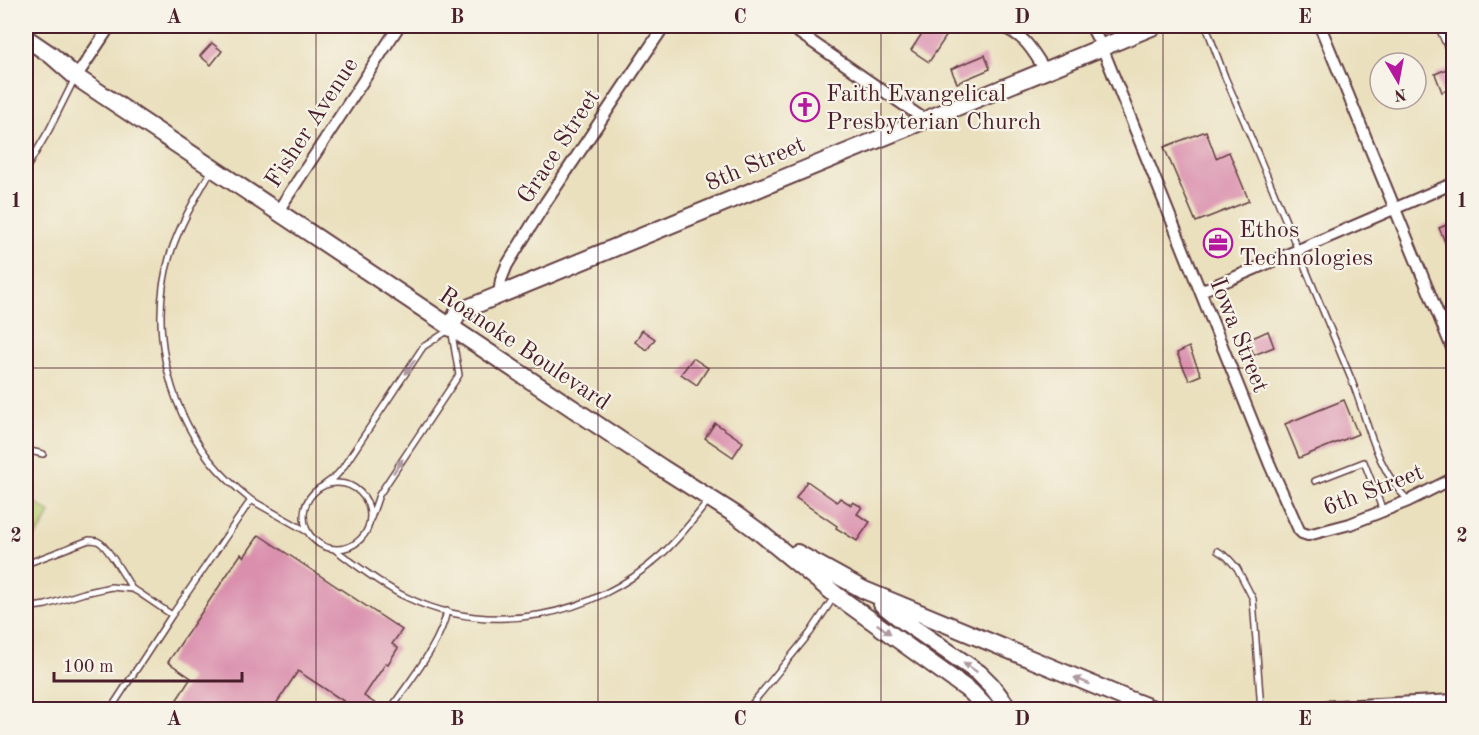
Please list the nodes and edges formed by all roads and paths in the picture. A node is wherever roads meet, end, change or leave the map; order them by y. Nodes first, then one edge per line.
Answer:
1 (110, 26) edge
2 (399, 26) edge
3 (664, 26) edge
4 (789, 26) edge
5 (1001, 26) edge
6 (1091, 26) edge
7 (1154, 26) edge
8 (1206, 26) edge
9 (1320, 26) edge
10 (1438, 26) edge
11 (26, 38) edge
12 (1102, 47) junction
13 (1454, 62) edge
14 (1045, 70) junction
15 (76, 77) junction
16 (924, 119) junction
17 (212, 168) junction
18 (26, 169) edge
19 (1454, 183) edge
20 (1395, 208) junction
21 (278, 211) junction
22 (1297, 249) junction
23 (1200, 291) junction
24 (499, 295) junction
25 (451, 328) junction
26 (1454, 352) edge
27 (26, 450) edge
28 (43, 454) dead end
29 (1273, 471) joint
30 (1454, 478) edge
31 (1315, 481) dead end
32 (324, 486) junction
33 (710, 499) junction
34 (251, 500) junction
35 (1408, 501) junction
36 (1383, 511) junction
37 (371, 518) junction
38 (758, 531) junction
39 (308, 532) junction
40 (334, 549) junction
41 (1218, 551) dead end
42 (26, 564) edge
43 (848, 581) junction
44 (132, 589) junction
45 (864, 590) junction
46 (836, 595) junction
47 (26, 608) edge
48 (447, 611) junction
49 (172, 615) junction
50 (1454, 703) edge
51 (1369, 708) edge
52 (1396, 708) edge
53 (110, 710) edge
54 (390, 710) edge
55 (747, 710) edge
56 (988, 710) edge
57 (1010, 710) edge
58 (1156, 710) edge
59 (1261, 710) edge
60 (1320, 710) edge

1 - 15 street
2 - 21 street, Fisher Avenue
3 - 24 street, Grace Street
4 - 16 street
5 - 14 street
6 - 12 street, Iowa Street
7 - 12 main road, 8th Street
8 - 22 lane
9 - 20 street
10 - 13 lane
11 - 15 main road, Roanoke Boulevard
12 - 14 main road, 8th Street
12 - 23 street, Iowa Street
14 - 16 main road, 8th Street
15 - 17 main road, Roanoke Boulevard
15 - 18 lane
16 - 24 main road, 8th Street
17 - 21 main road, Roanoke Boulevard
17 - 34 lane
19 - 20 street
20 - 22 street
20 - 26 street
21 - 25 main road, Roanoke Boulevard
22 - 23 street
22 - 35 lane
23 - 29 street, Iowa Street
24 - 25 main road, 8th Street
25 -> 32 lane
25 - 33 main road, Roanoke Boulevard
37 -> 25 lane
27 - 28 lane
29 - 36 street, 6th Street
30 - 35 street, 6th Street
31 - 36 lane
32 - 37 lane
32 - 39 lane
33 - 38 main road, Roanoke Boulevard
33 - 48 lane
34 - 39 lane
34 - 49 lane
35 - 36 street, 6th Street
37 - 40 lane
38 - 43 main road
38 - 46 main road, Roanoke Boulevard
39 - 40 lane
40 - 48 lane
41 - 59 lane
42 - 44 lane
43 - 45 main road
43 - 46 lane
44 - 47 lane
44 - 49 lane
57 -> 45 main road
58 -> 45 main road
46 - 55 lane
46 -> 56 main road, Roanoke Boulevard
48 - 54 lane
49 - 53 lane
50 - 52 main road
51 - 52 main road
51 - 60 main road

